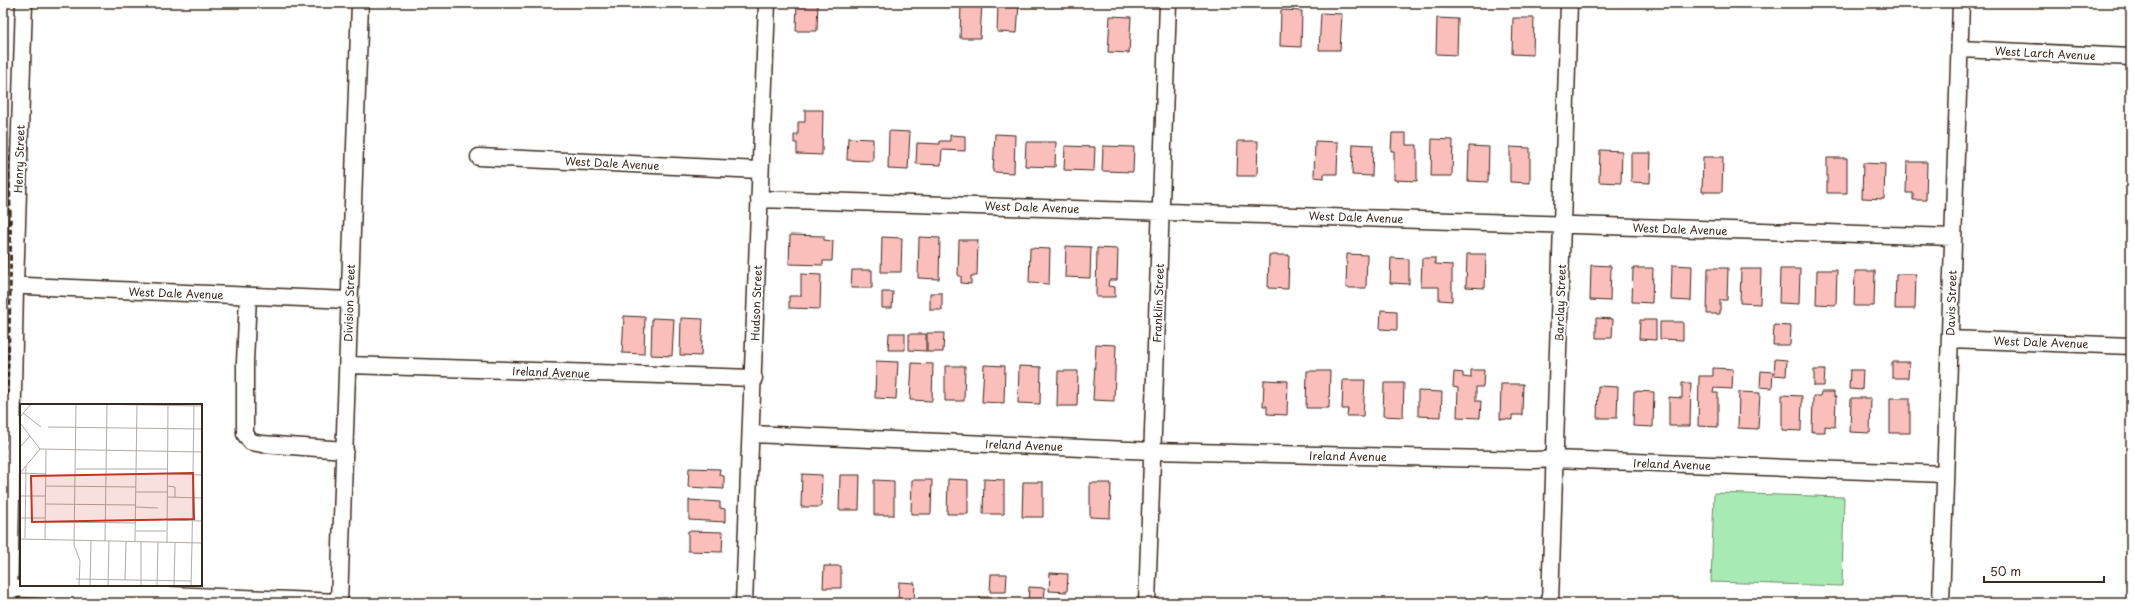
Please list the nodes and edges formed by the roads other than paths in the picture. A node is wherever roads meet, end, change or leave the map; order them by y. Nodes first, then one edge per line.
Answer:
1 (24, 3) edge
2 (360, 3) edge
3 (767, 3) edge
4 (1168, 3) edge
5 (1570, 3) edge
6 (1961, 3) edge
7 (1960, 49) junction
8 (2131, 57) edge
9 (478, 157) dead end
10 (753, 170) junction
11 (759, 199) junction
12 (1161, 211) junction
13 (1562, 225) junction
14 (1953, 237) junction
15 (9, 286) edge
16 (248, 296) junction
17 (349, 300) junction
18 (1950, 339) junction
19 (2131, 346) edge
20 (348, 365) junction
21 (754, 378) junction
22 (751, 434) junction
23 (345, 450) junction
24 (1153, 451) junction
25 (1555, 459) junction
26 (1944, 474) junction
27 (7, 593) edge
28 (336, 602) edge
29 (744, 603) edge
30 (1147, 603) edge
31 (1550, 603) edge
32 (1941, 603) edge

1 - 15 street, Henry Street
2 - 17 street, Division Street
3 - 10 street, Hudson Street
4 - 12 street, Franklin Street
5 - 13 street, Barclay Street
6 - 7 street, Davis Street
7 - 8 street, West Larch Avenue
7 - 14 street, Davis Street
9 - 10 street, West Dale Avenue
10 - 11 street, Hudson Street
11 - 12 street, West Dale Avenue
11 - 21 street, Hudson Street
12 - 13 street, West Dale Avenue
12 - 24 street, Franklin Street
13 - 14 street, West Dale Avenue
13 - 25 street, Barclay Street
14 - 18 street, Davis Street
15 - 16 street, West Dale Avenue
15 - 27 street, Henry Street
16 - 17 street, West Dale Avenue
16 - 23 street
17 - 20 street, Division Street
18 - 19 street, West Dale Avenue
18 - 26 street, Davis Street
20 - 21 street, Ireland Avenue
20 - 23 street, Division Street
21 - 22 street, Hudson Street
22 - 24 street, Ireland Avenue
22 - 29 street, Hudson Street
23 - 28 street, Division Street
24 - 25 street, Ireland Avenue
24 - 30 street, Franklin Street
25 - 26 street, Ireland Avenue
25 - 31 street, Barclay Street
26 - 32 street, Davis Street
27 - 28 street

